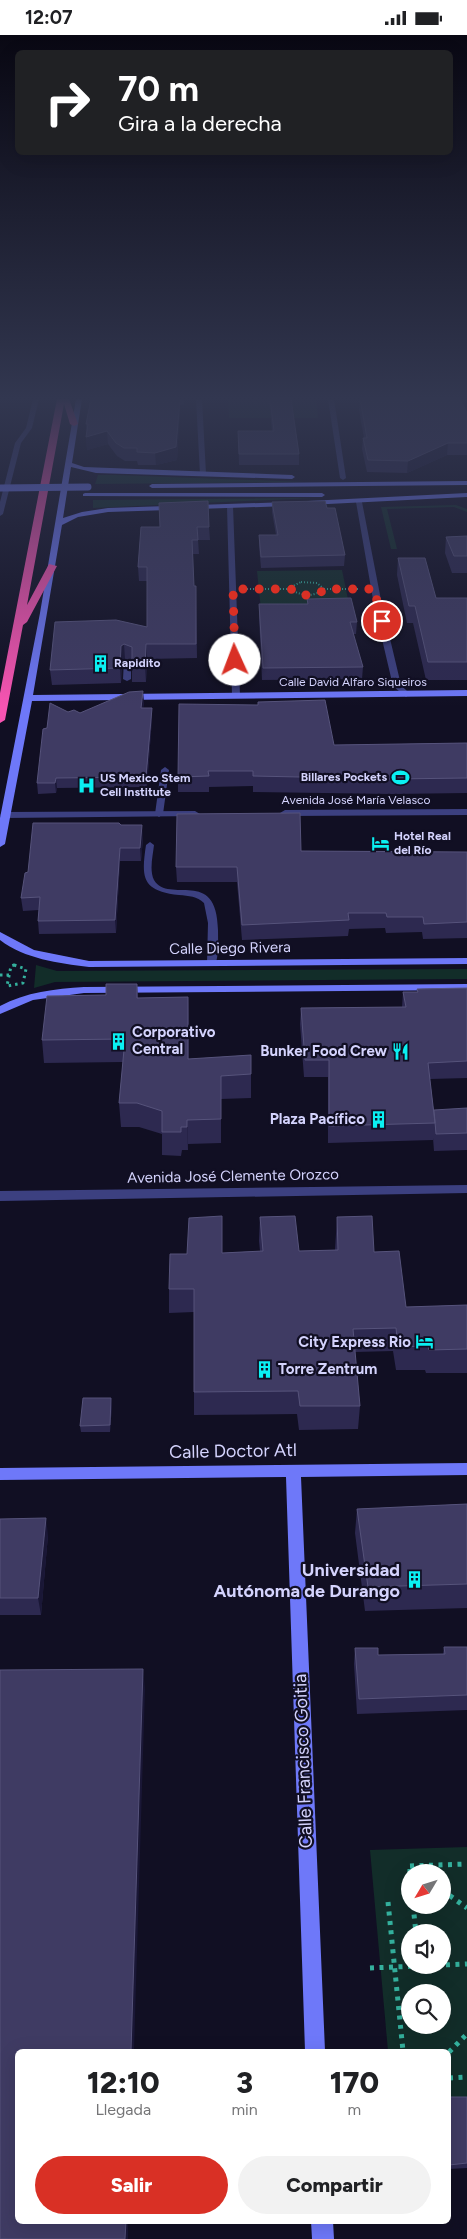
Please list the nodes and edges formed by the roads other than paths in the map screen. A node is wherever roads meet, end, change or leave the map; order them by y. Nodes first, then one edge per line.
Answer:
1 (359, 501) edge
2 (3, 502) edge
3 (41, 502) edge
4 (62, 502) edge
5 (337, 502) edge
6 (230, 506) junction
7 (0, 514) edge
8 (58, 525) junction
9 (52, 566) junction
10 (15, 635) junction
11 (127, 663) dead end
12 (397, 686) junction
13 (467, 693) edge
14 (392, 694) junction
15 (406, 694) junction
16 (236, 695) junction
17 (126, 696) junction
18 (28, 698) junction
19 (0, 720) edge
20 (165, 770) dead end
21 (467, 812) edge
22 (278, 813) edge
23 (159, 814) junction
24 (209, 814) edge
25 (5, 815) junction
26 (0, 844) edge
27 (150, 845) dead end
28 (0, 935) edge
29 (467, 961) edge
30 (212, 963) junction
31 (467, 987) edge
32 (0, 1011) edge
33 (467, 1189) edge
34 (0, 1196) edge
35 (467, 1469) edge
36 (293, 1470) junction
37 (0, 1474) edge
38 (315, 2049) edge
39 (322, 2224) edge
40 (323, 2239) edge

1 - 12 street
2 - 7 lane
3 - 10 highway
4 - 8 main road
5 - 6 main road
6 - 8 main road
6 - 16 street
8 - 9 main road
9 - 10 highway
9 - 18 main road
10 - 19 highway
11 - 17 lane
12 - 14 street
12 - 15 street
13 - 15 main road, Calle David Alfaro Siqueiros
14 - 15 main road, Calle David Alfaro Siqueiros
14 - 16 main road, Calle David Alfaro Siqueiros
16 - 17 main road, Calle David Alfaro Siqueiros
17 - 18 main road, Calle David Alfaro Siqueiros
18 - 25 main road
20 - 23 lane
21 - 22 street, Avenida José María Velasco
23 - 24 street
23 - 25 street
25 - 26 main road
27 - 30 lane
28 - 30 main road, Calle Diego Rivera
29 - 30 main road, Calle Diego Rivera
31 - 32 main road
33 - 34 street, Avenida José Clemente Orozco
35 - 36 main road, Calle Doctor Atl
36 - 37 main road, Calle Doctor Atl
36 - 38 main road, Calle Francisco Goitia
39 - 40 main road

